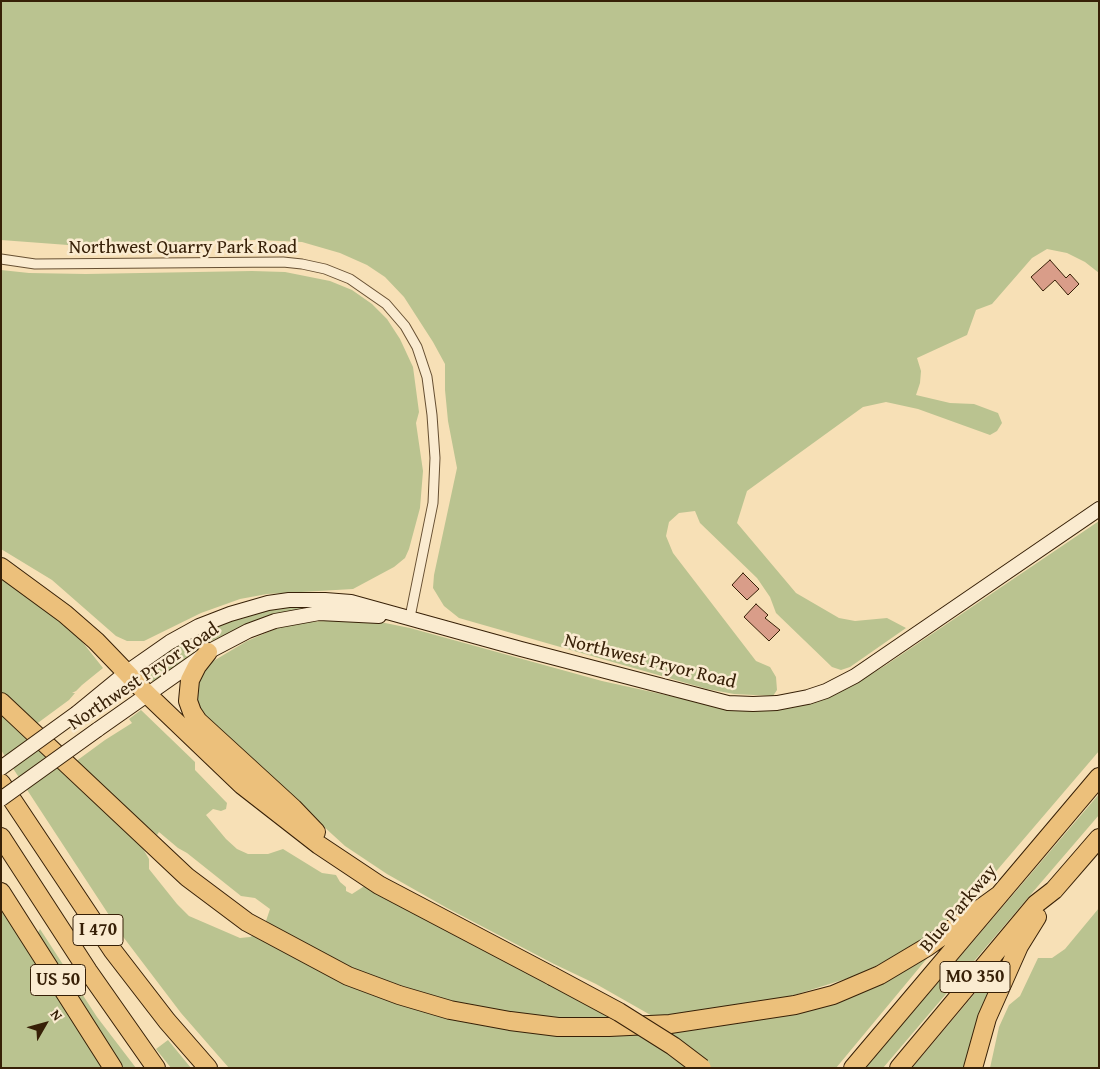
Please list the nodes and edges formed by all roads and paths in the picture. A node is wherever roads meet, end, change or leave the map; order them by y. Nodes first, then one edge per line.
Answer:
1 (1, 259) edge
2 (1099, 509) edge
3 (1, 566) edge
4 (410, 617) junction
5 (208, 652) junction
6 (127, 672) junction
7 (148, 695) junction
8 (1, 702) edge
9 (1, 768) edge
10 (1099, 777) edge
11 (1, 783) edge
12 (1, 799) edge
13 (1, 837) edge
14 (1099, 838) edge
15 (354, 869) junction
16 (1054, 890) junction
17 (1, 892) edge
18 (999, 895) junction
19 (113, 1068) edge
20 (156, 1068) edge
21 (208, 1068) edge
22 (702, 1068) edge
23 (853, 1068) edge
24 (899, 1068) edge
25 (973, 1068) edge

1 - 4 street, Northwest Quarry Park Road
2 - 4 main road, Northwest Pryor Road
3 - 6 highway
4 - 5 main road, Northwest Pryor Road
4 - 6 main road, Northwest Pryor Road
5 - 7 main road, Northwest Pryor Road
5 - 15 highway
6 - 7 highway
6 - 9 main road, Northwest Pryor Road, bridge
7 - 12 main road, Northwest Pryor Road, bridge
7 - 15 highway
8 - 18 highway
10 - 18 highway, Blue Parkway / MO 350
11 - 21 highway, I 470
13 - 20 highway, I 470
14 - 16 highway, MO 350
15 - 22 highway, bridge
16 - 24 highway, MO 350
16 - 25 highway
17 - 19 highway, US 50
18 - 23 highway, Blue Parkway / MO 350

